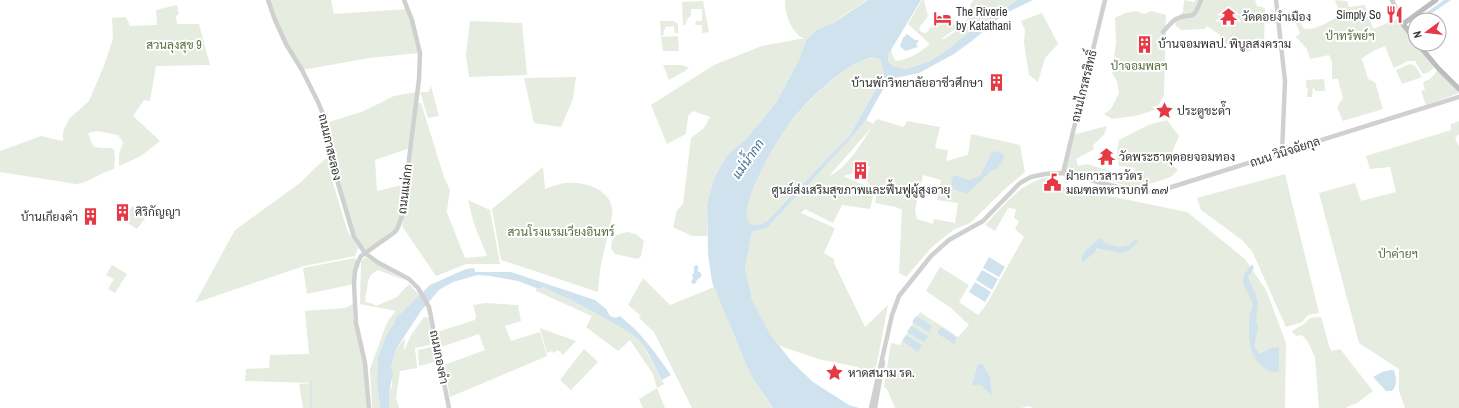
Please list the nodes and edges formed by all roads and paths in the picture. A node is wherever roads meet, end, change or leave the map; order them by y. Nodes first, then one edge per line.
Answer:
1 (268, 0) edge
2 (404, 0) edge
3 (1105, 0) edge
4 (1202, 0) edge
5 (1276, 0) edge
6 (1392, 0) edge
7 (1436, 0) edge
8 (1403, 24) junction
9 (1407, 29) edge
10 (1163, 32) dead end
11 (1425, 52) edge
12 (1459, 89) edge
13 (1459, 97) edge
14 (1282, 153) junction
15 (1063, 173) junction
16 (365, 253) junction
17 (880, 374) junction
18 (369, 408) edge
19 (449, 408) edge
20 (871, 408) edge
21 (875, 408) edge

1 - 16 street, ถนนกาสะลอง
2 - 16 street, ถนนแม่กก
3 - 15 street, ถนนไกรสรสิทธิ์
4 - 10 street
5 - 14 street
6 - 8 street
7 - 8 main road
8 - 9 main road
11 - 12 main road
13 - 14 street, ถนน วินิจฉัยกุล
14 - 15 street, ถนน วินิจฉัยกุล
15 - 17 street, ถนน วินิจฉัยกุล
16 - 18 street, ถนนแม่กก
16 - 19 street, ถนนกองคำ
17 - 20 street
17 - 21 street

